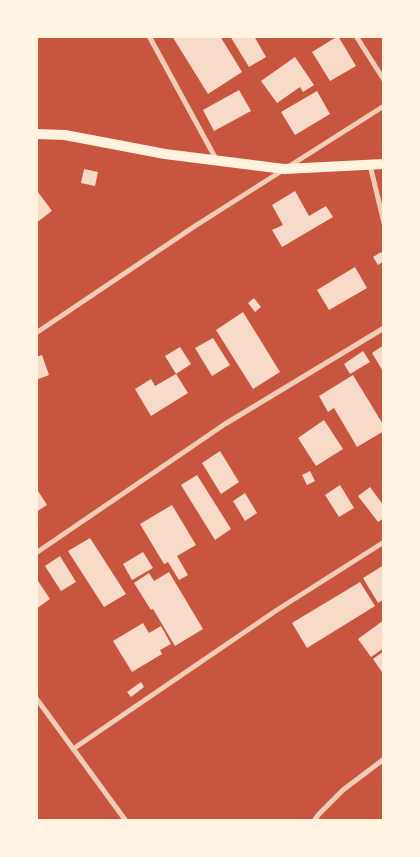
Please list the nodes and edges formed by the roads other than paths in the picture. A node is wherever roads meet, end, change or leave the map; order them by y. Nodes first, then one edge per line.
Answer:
1 (150, 36) edge
2 (356, 36) edge
3 (384, 80) edge
4 (384, 106) edge
5 (36, 134) edge
6 (217, 161) junction
7 (384, 164) edge
8 (370, 165) junction
9 (284, 169) junction
10 (384, 223) edge
11 (384, 328) edge
12 (36, 332) edge
13 (384, 542) edge
14 (36, 554) edge
15 (36, 698) edge
16 (73, 748) junction
17 (384, 759) edge
18 (126, 821) edge
19 (314, 821) edge

1 - 6 street
2 - 3 street
4 - 9 street
5 - 6 main road
6 - 9 main road
7 - 8 main road
8 - 9 main road
8 - 10 street
9 - 12 street
11 - 14 street
13 - 16 street
15 - 16 street
16 - 18 street
17 - 19 street

